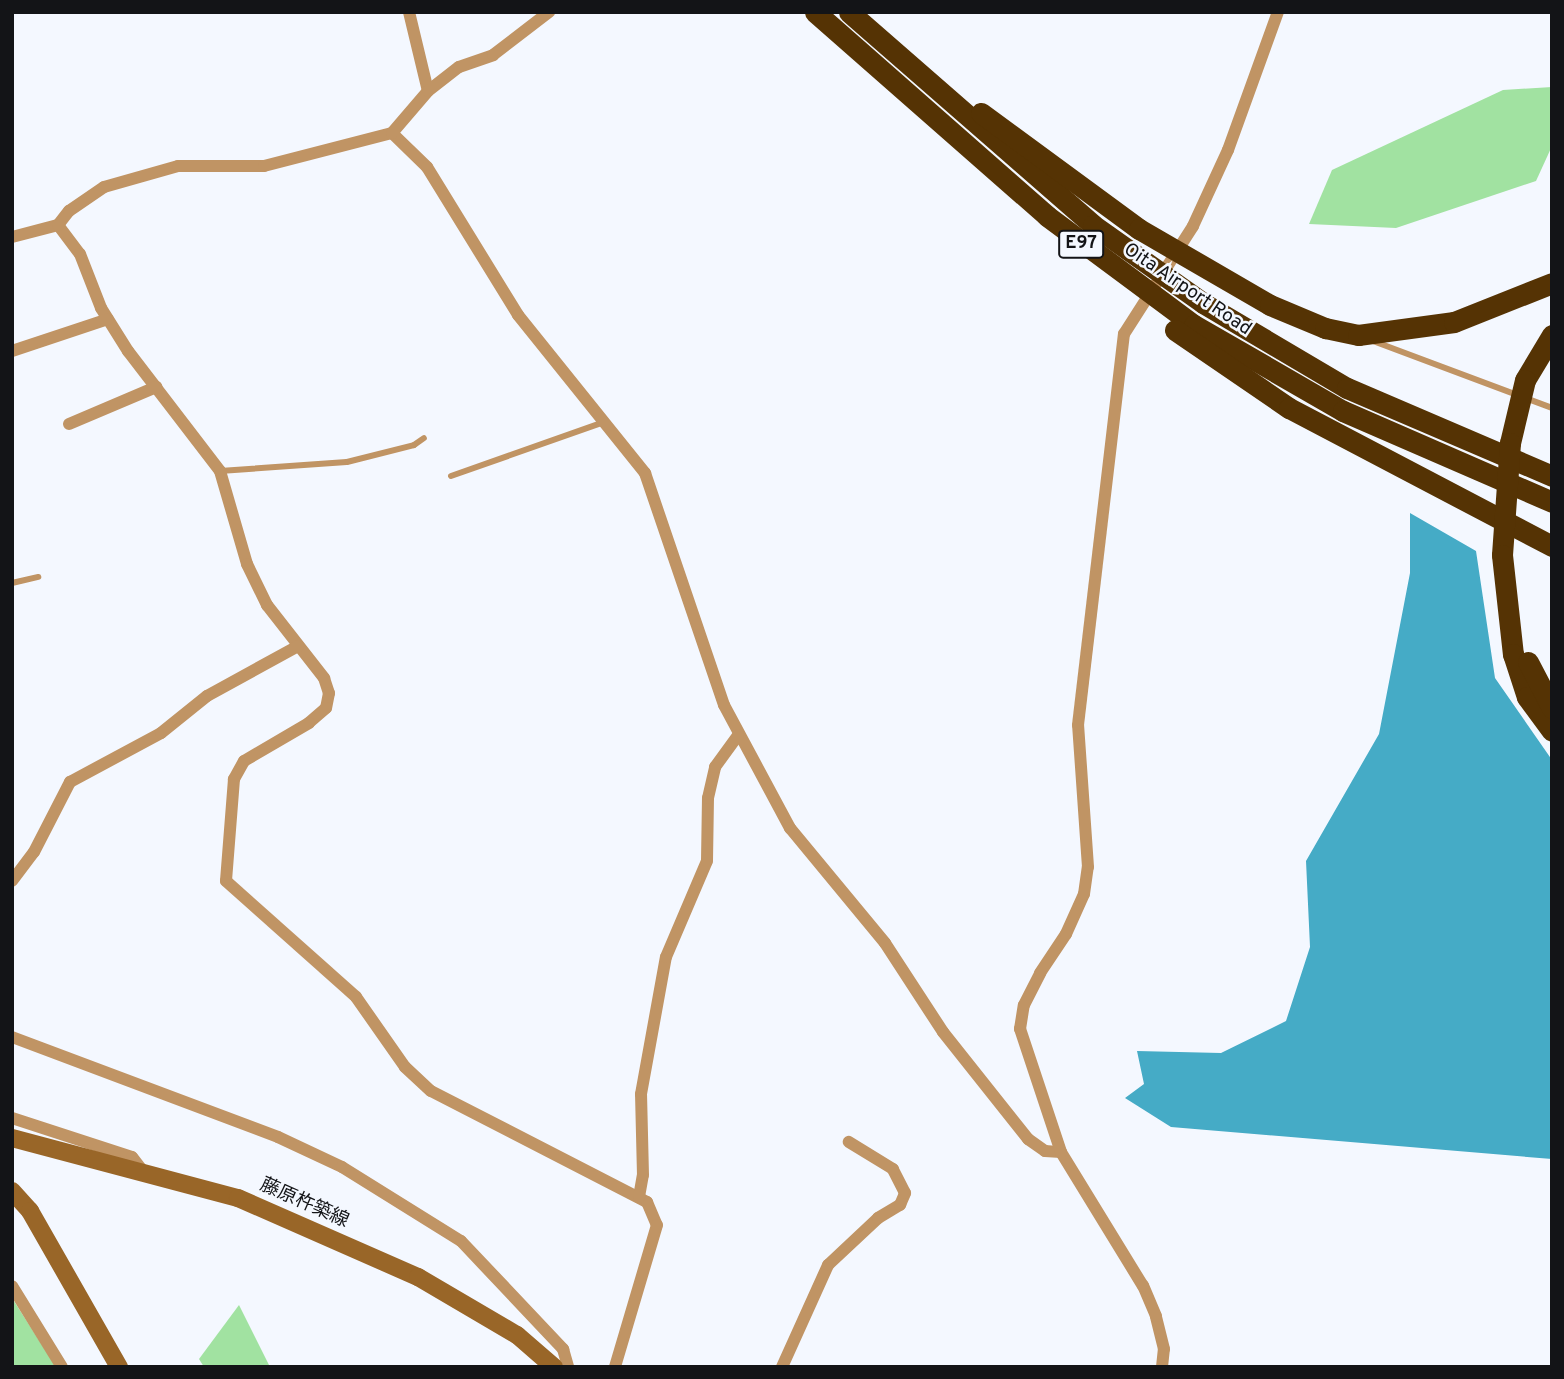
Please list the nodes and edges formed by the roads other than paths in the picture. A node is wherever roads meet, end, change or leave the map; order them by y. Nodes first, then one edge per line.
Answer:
1 (409, 12) edge
2 (549, 12) edge
3 (815, 12) edge
4 (849, 12) edge
5 (1278, 12) edge
6 (880, 39) junction
7 (428, 91) junction
8 (392, 133) junction
9 (979, 159) junction
10 (58, 225) junction
11 (12, 237) edge
12 (1552, 283) edge
13 (108, 319) junction
14 (1358, 335) junction
15 (1552, 335) edge
16 (12, 351) edge
17 (1552, 360) edge
18 (156, 387) junction
19 (1552, 408) edge
20 (606, 421) junction
21 (69, 424) dead end
22 (424, 438) dead end
23 (220, 471) junction
24 (1552, 476) edge
25 (451, 477) dead end
26 (1552, 502) edge
27 (1550, 545) edge
28 (38, 577) dead end
29 (12, 583) edge
30 (298, 646) junction
31 (1552, 708) edge
32 (1552, 731) edge
33 (737, 735) junction
34 (12, 881) edge
35 (12, 1037) edge
36 (12, 1118) edge
37 (12, 1138) edge
38 (849, 1142) dead end
39 (1061, 1152) junction
40 (142, 1170) junction
41 (12, 1191) edge
42 (639, 1198) junction
43 (12, 1286) edge
44 (62, 1367) edge
45 (119, 1367) edge
46 (554, 1367) edge
47 (568, 1367) edge
48 (615, 1367) edge
49 (782, 1367) edge
50 (1162, 1367) edge

1 - 7 street
2 - 7 street
3 - 9 highway, Oita Airport Road / E97
4 - 6 highway, Oita Airport Road / E97
5 - 39 street
6 - 14 highway
6 - 24 highway, Oita Airport Road / E97
7 - 8 street
8 - 10 street
8 - 20 street
9 - 26 highway, Oita Airport Road / E97
9 - 27 highway
10 - 11 street
10 - 13 street
12 - 14 highway
13 - 16 street
13 - 18 street
14 - 19 lane
15 - 32 highway
17 - 31 highway
18 - 21 street
18 - 23 street
20 - 25 lane
20 - 33 street
22 - 23 lane
23 - 30 street
28 - 29 lane
30 - 34 street
30 - 42 street
33 - 39 street
33 - 42 street
35 - 47 street
36 - 40 street
37 - 40 main road, 藤原杵築線
38 - 49 street
39 - 50 street
40 - 46 main road, 藤原杵築線
41 - 45 main road
42 - 48 street
43 - 44 street

